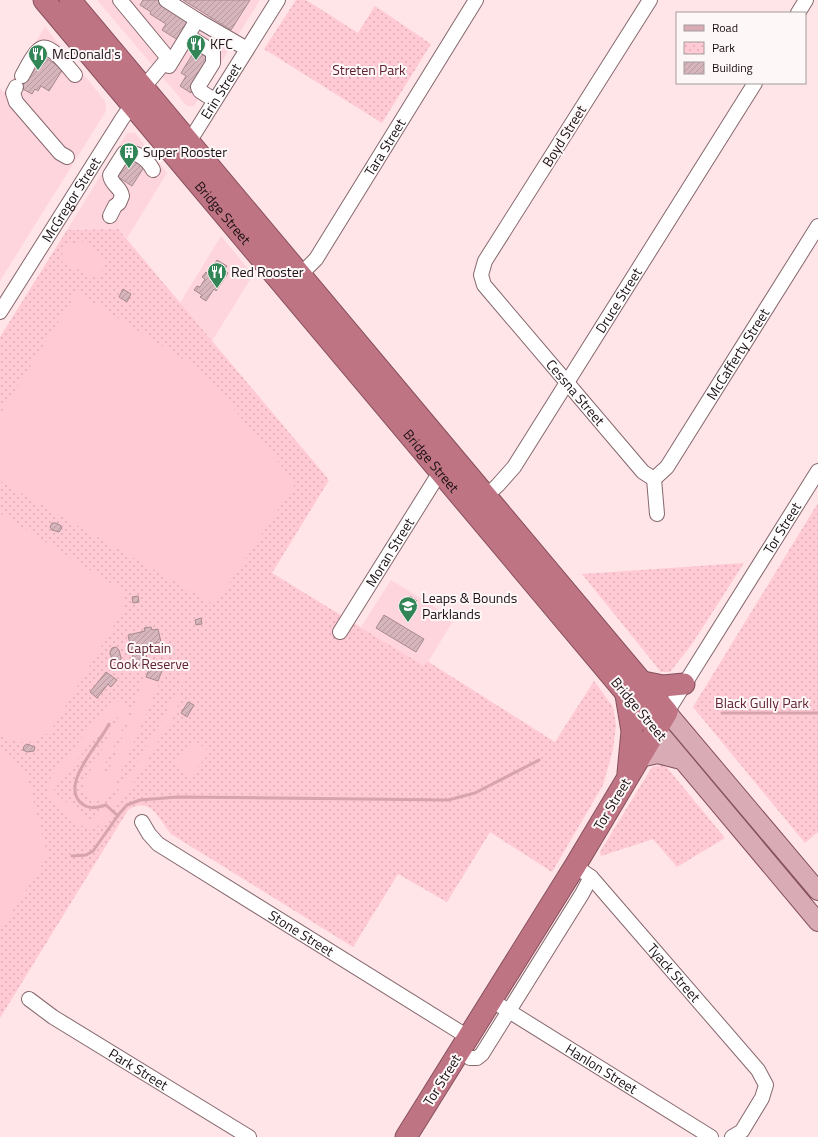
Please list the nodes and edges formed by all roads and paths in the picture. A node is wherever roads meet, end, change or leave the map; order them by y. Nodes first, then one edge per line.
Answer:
1 (44, 0) edge
2 (70, 0) edge
3 (166, 0) edge
4 (172, 0) edge
5 (278, 0) edge
6 (476, 0) edge
7 (650, 0) edge
8 (806, 0) edge
9 (127, 3) edge
10 (799, 12) edge
11 (198, 20) junction
12 (188, 36) junction
13 (247, 49) junction
14 (170, 60) junction
15 (75, 75) dead end
16 (754, 84) edge
17 (144, 87) junction
18 (214, 100) junction
19 (131, 105) junction
20 (189, 142) junction
21 (66, 153) dead end
22 (153, 170) dead end
23 (120, 190) junction
24 (136, 195) dead end
25 (110, 216) dead end
26 (818, 226) edge
27 (481, 274) joint
28 (293, 282) junction
29 (0, 312) edge
30 (567, 383) junction
31 (818, 471) edge
32 (440, 472) junction
33 (654, 479) junction
34 (479, 502) junction
35 (656, 514) dead end
36 (340, 632) dead end
37 (684, 684) junction
38 (634, 688) junction
39 (667, 712) junction
40 (657, 730) junction
41 (640, 758) junction
42 (681, 760) junction
43 (628, 777) junction
44 (142, 822) dead end
45 (583, 871) junction
46 (818, 891) edge
47 (818, 922) edge
48 (29, 999) dead end
49 (492, 1000) junction
50 (509, 1011) junction
51 (464, 1044) junction
52 (249, 1137) edge
53 (407, 1137) edge
54 (711, 1137) edge
55 (732, 1137) edge

1 - 19 highway, Bridge Street
2 - 17 highway, Bridge Street
3 - 11 street
4 - 11 street
5 - 13 street, Erin Street
6 - 28 street, Tara Street
7 - 27 street, Boyd Street
8 - 10 street
9 - 14 street
11 - 12 street, McGregor Street
11 - 13 street
12 - 14 street, McGregor Street
12 - 18 street
13 - 18 street, Erin Street
14 - 17 street, McGregor Street
15 - 21 street
16 - 30 street, Druce Street
17 - 19 street, McGregor Street
17 - 20 highway, Bridge Street
18 - 20 street, Erin Street
19 - 28 highway, Bridge Street
19 - 29 street, McGregor Street
20 - 28 highway, Bridge Street
22 - 23 street
23 - 24 street
23 - 25 street
26 - 33 street, McCafferty Street
27 - 30 street, Cessna Street
28 - 32 highway, Bridge Street
28 - 34 highway, Bridge Street
30 - 33 street, Cessna Street
30 - 34 street, Druce Street
31 - 37 street, Tor Street
32 - 34 highway, Bridge Street
32 - 36 street, Moran Street
33 - 35 street
34 - 38 highway, Bridge Street
37 - 38 highway
37 - 39 street, Tor Street
38 - 39 highway, Bridge Street
38 - 40 highway, Bridge Street
38 - 43 highway
39 - 40 highway, Tor Street
39 - 46 main road, Bridge Street
40 - 41 highway, Tor Street
40 - 42 main road, Bridge Street
41 - 42 main road
41 - 43 highway, Tor Street
42 - 47 main road, Bridge Street
43 - 45 highway, Tor Street
44 - 51 street, Stone Street
45 - 49 highway, Tor Street
45 - 50 street
45 - 55 street, Tyack Street
48 - 52 street, Park Street
49 - 50 street, Hanlon Street
49 - 51 highway, Tor Street
50 - 51 street, Stone Street
50 - 54 street, Hanlon Street
51 - 53 highway, Tor Street

